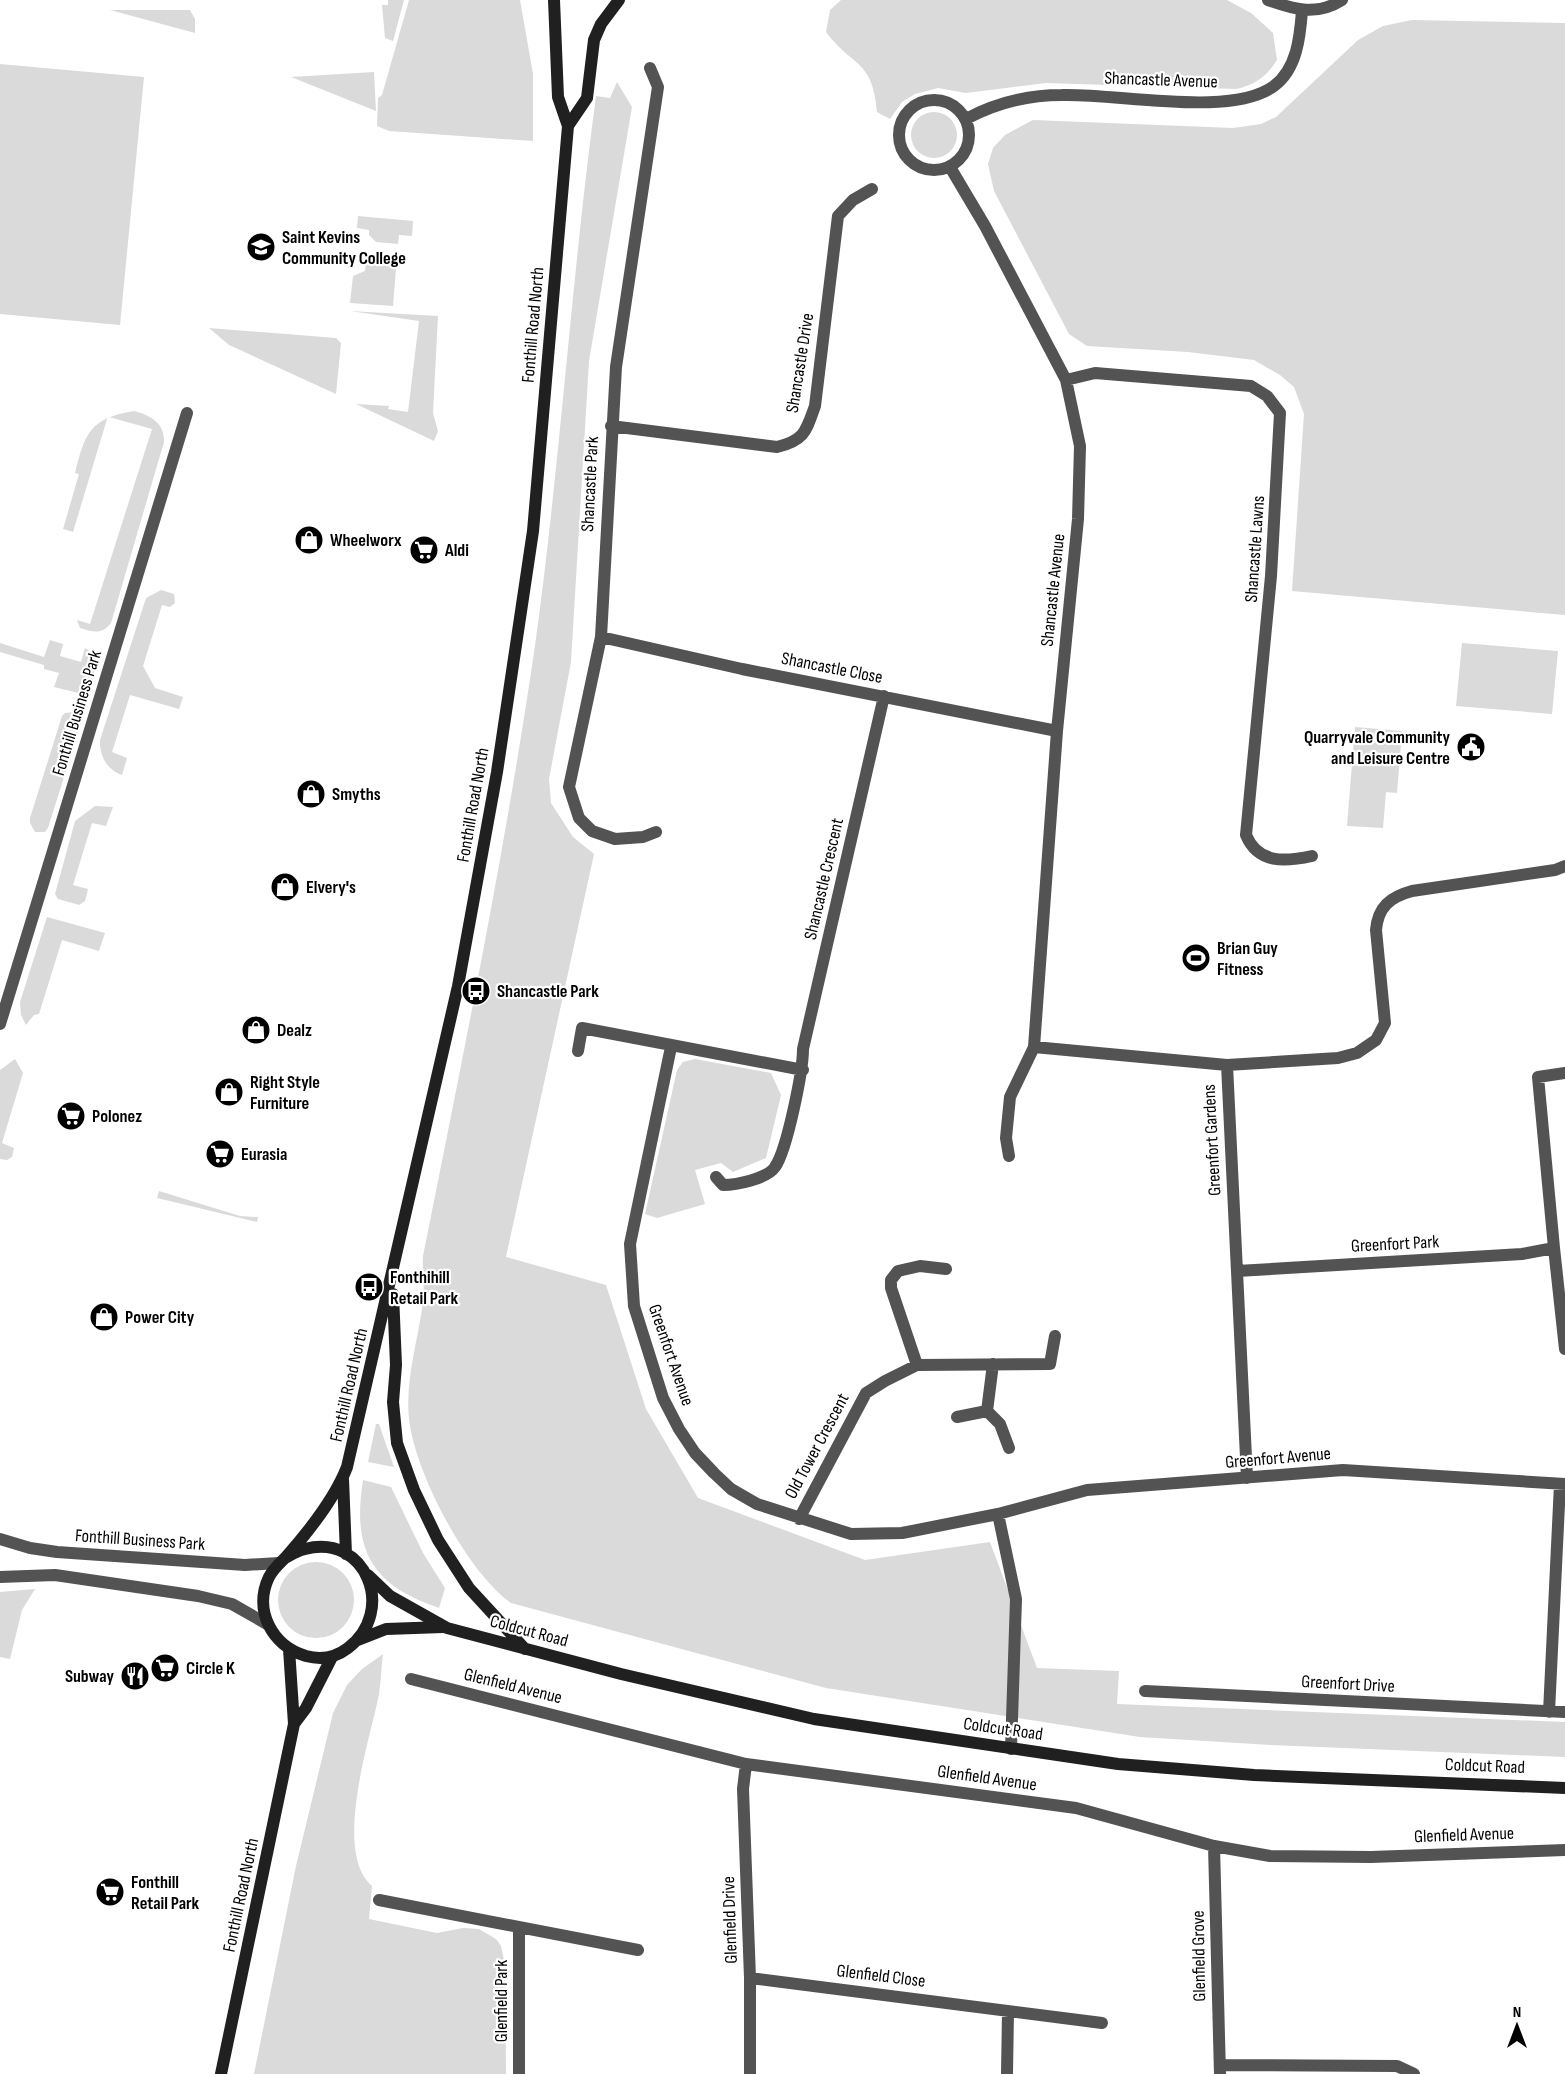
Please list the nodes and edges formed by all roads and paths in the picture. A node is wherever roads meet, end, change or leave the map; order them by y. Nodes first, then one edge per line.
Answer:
1 (554, 0) edge
2 (619, 0) edge
3 (1268, 0) edge
4 (1342, 0) edge
5 (1280, 3) edge
6 (1302, 11) junction
7 (650, 68) dead end
8 (966, 119) junction
9 (568, 126) junction
10 (950, 167) junction
11 (872, 189) dead end
12 (1066, 380) junction
13 (188, 413) dead end
14 (611, 426) junction
15 (601, 637) junction
16 (884, 696) junction
17 (1058, 731) junction
18 (656, 832) dead end
19 (1312, 856) dead end
20 (1565, 866) edge
21 (0, 1024) edge
22 (671, 1047) junction
23 (1034, 1047) junction
24 (578, 1051) dead end
25 (1227, 1065) junction
26 (803, 1070) junction
27 (1565, 1073) edge
28 (1010, 1156) dead end
29 (716, 1177) dead end
30 (1554, 1248) junction
31 (946, 1269) dead end
32 (1237, 1271) junction
33 (393, 1277) junction
34 (1055, 1336) dead end
35 (1565, 1348) edge
36 (993, 1364) junction
37 (917, 1365) junction
38 (987, 1411) junction
39 (957, 1417) dead end
40 (1009, 1448) dead end
41 (1247, 1478) junction
42 (343, 1479) junction
43 (1562, 1484) edge
44 (998, 1514) junction
45 (799, 1519) junction
46 (0, 1539) edge
47 (346, 1554) junction
48 (282, 1560) junction
49 (365, 1572) junction
50 (0, 1577) edge
51 (267, 1624) junction
52 (447, 1628) junction
53 (358, 1640) junction
54 (289, 1649) junction
55 (525, 1649) junction
56 (332, 1657) junction
57 (411, 1679) dead end
58 (1145, 1691) dead end
59 (1549, 1712) junction
60 (1565, 1712) edge
61 (294, 1724) junction
62 (1011, 1749) junction
63 (746, 1764) junction
64 (1565, 1788) edge
65 (1214, 1846) junction
66 (1565, 1850) edge
67 (379, 1900) dead end
68 (519, 1927) junction
69 (638, 1950) dead end
70 (750, 1978) junction
71 (1008, 2012) junction
72 (1102, 2023) dead end
73 (1220, 2069) edge
74 (221, 2074) edge
75 (519, 2074) edge
76 (750, 2074) edge
77 (1007, 2074) edge
78 (1414, 2074) edge

1 - 9 main road, Fonthill Road North
2 - 9 main road, Fonthill Road North
3 - 5 street
4 - 6 street
5 - 6 street
6 - 8 street, Shancastle Avenue
7 - 14 street, Shancastle Park
8 - 10 street
8 - 10 street
9 - 33 main road, Fonthill Road North
10 - 12 street, Shancastle Avenue
11 - 14 street, Shancastle Drive
12 - 17 street, Shancastle Avenue
12 - 19 street, Shancastle Lawns
13 - 21 street, Fonthill Business Park
14 - 15 street, Shancastle Park
15 - 16 street, Shancastle Close
15 - 18 street, Shancastle Park
16 - 17 street, Shancastle Close
16 - 26 street, Shancastle Crescent
17 - 23 street, Shancastle Avenue
20 - 25 street, Greenfort Gardens
22 - 24 street
22 - 26 street
22 - 45 street, Greenfort Avenue
23 - 25 street
23 - 28 street, Shancastle Avenue
25 - 32 street, Greenfort Gardens
26 - 29 street, Shancastle Crescent
27 - 30 street
30 - 32 street, Greenfort Park
30 - 35 street
31 - 37 street
32 - 41 street, Greenfort Gardens
33 - 42 main road, Fonthill Road North
33 - 55 main road
34 - 36 street, Old Tower Crescent
36 - 37 street, Old Tower Crescent
36 - 38 street
37 - 45 street, Old Tower Crescent
38 - 39 street
38 - 40 street
41 - 43 street, Greenfort Avenue
41 - 44 street, Greenfort Avenue
42 - 47 main road, Fonthill Road North
42 - 48 main road, Fonthill Road North
43 - 59 street
44 - 45 street, Greenfort Avenue
44 - 62 street
46 - 48 street, Fonthill Business Park
47 - 48 main road
47 - 49 main road
48 - 51 main road, Fonthill Road North
49 - 52 main road
49 - 53 main road, Fonthill Road North
50 - 51 street
51 - 54 main road
52 - 53 main road
52 - 55 main road, Coldcut Road
53 - 56 main road, Fonthill Road North
54 - 56 main road
54 - 61 main road, Fonthill Road North
55 - 62 main road, Coldcut Road
56 - 61 main road, Fonthill Road North
57 - 63 street, Glenfield Avenue
58 - 59 street, Greenfort Drive
59 - 60 street, Greenfort Drive
61 - 74 main road, Fonthill Road North
62 - 64 main road, Coldcut Road
63 - 65 street, Glenfield Avenue
63 - 70 street, Glenfield Drive
65 - 66 street, Glenfield Avenue
65 - 73 street, Glenfield Grove
67 - 68 street
68 - 69 street
68 - 75 street, Glenfield Park
70 - 71 street, Glenfield Close
70 - 76 street, Glenfield Drive
71 - 72 street, Glenfield Close
71 - 77 street
73 - 78 street, Glenfield Grove

